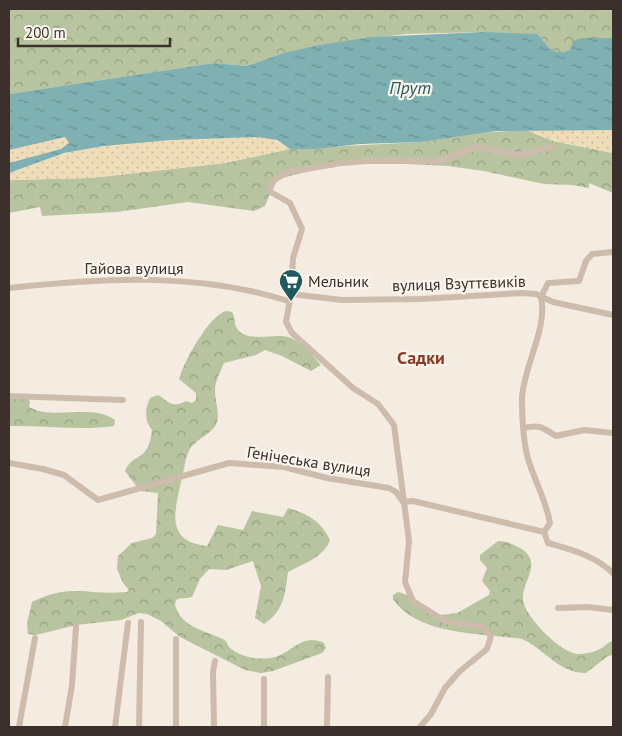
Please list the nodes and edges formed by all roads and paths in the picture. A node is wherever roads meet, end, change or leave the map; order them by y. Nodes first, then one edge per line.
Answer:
1 (552, 147) dead end
2 (613, 252) edge
3 (9, 288) edge
4 (289, 298) junction
5 (541, 298) junction
6 (613, 315) edge
7 (9, 396) edge
8 (123, 400) dead end
9 (524, 428) junction
10 (613, 434) edge
11 (9, 463) edge
12 (403, 502) junction
13 (544, 532) junction
14 (613, 573) edge
15 (558, 608) dead end
16 (613, 610) edge
17 (141, 622) dead end
18 (128, 623) dead end
19 (76, 627) dead end
20 (34, 638) dead end
21 (176, 639) dead end
22 (216, 661) dead end
23 (328, 677) dead end
24 (264, 679) dead end
25 (19, 727) edge
26 (65, 727) edge
27 (115, 727) edge
28 (139, 727) edge
29 (176, 727) edge
30 (214, 727) edge
31 (264, 727) edge
32 (327, 727) edge
33 (420, 727) edge

1 - 4 street
2 - 5 street
3 - 4 street, Гайова вулиця
4 - 5 street, вулиця Взуттєвиків
4 - 12 street
5 - 6 street
5 - 9 street, вулиця Взуттєвиків
7 - 8 street
9 - 10 street
9 - 13 street, вулиця Взуттєвиків
11 - 12 street, Генічеська вулиця
12 - 13 street
12 - 33 street
13 - 14 street
15 - 16 street
17 - 28 street
18 - 27 street
19 - 26 street
20 - 25 street
21 - 29 street
22 - 30 street
23 - 32 street
24 - 31 street

